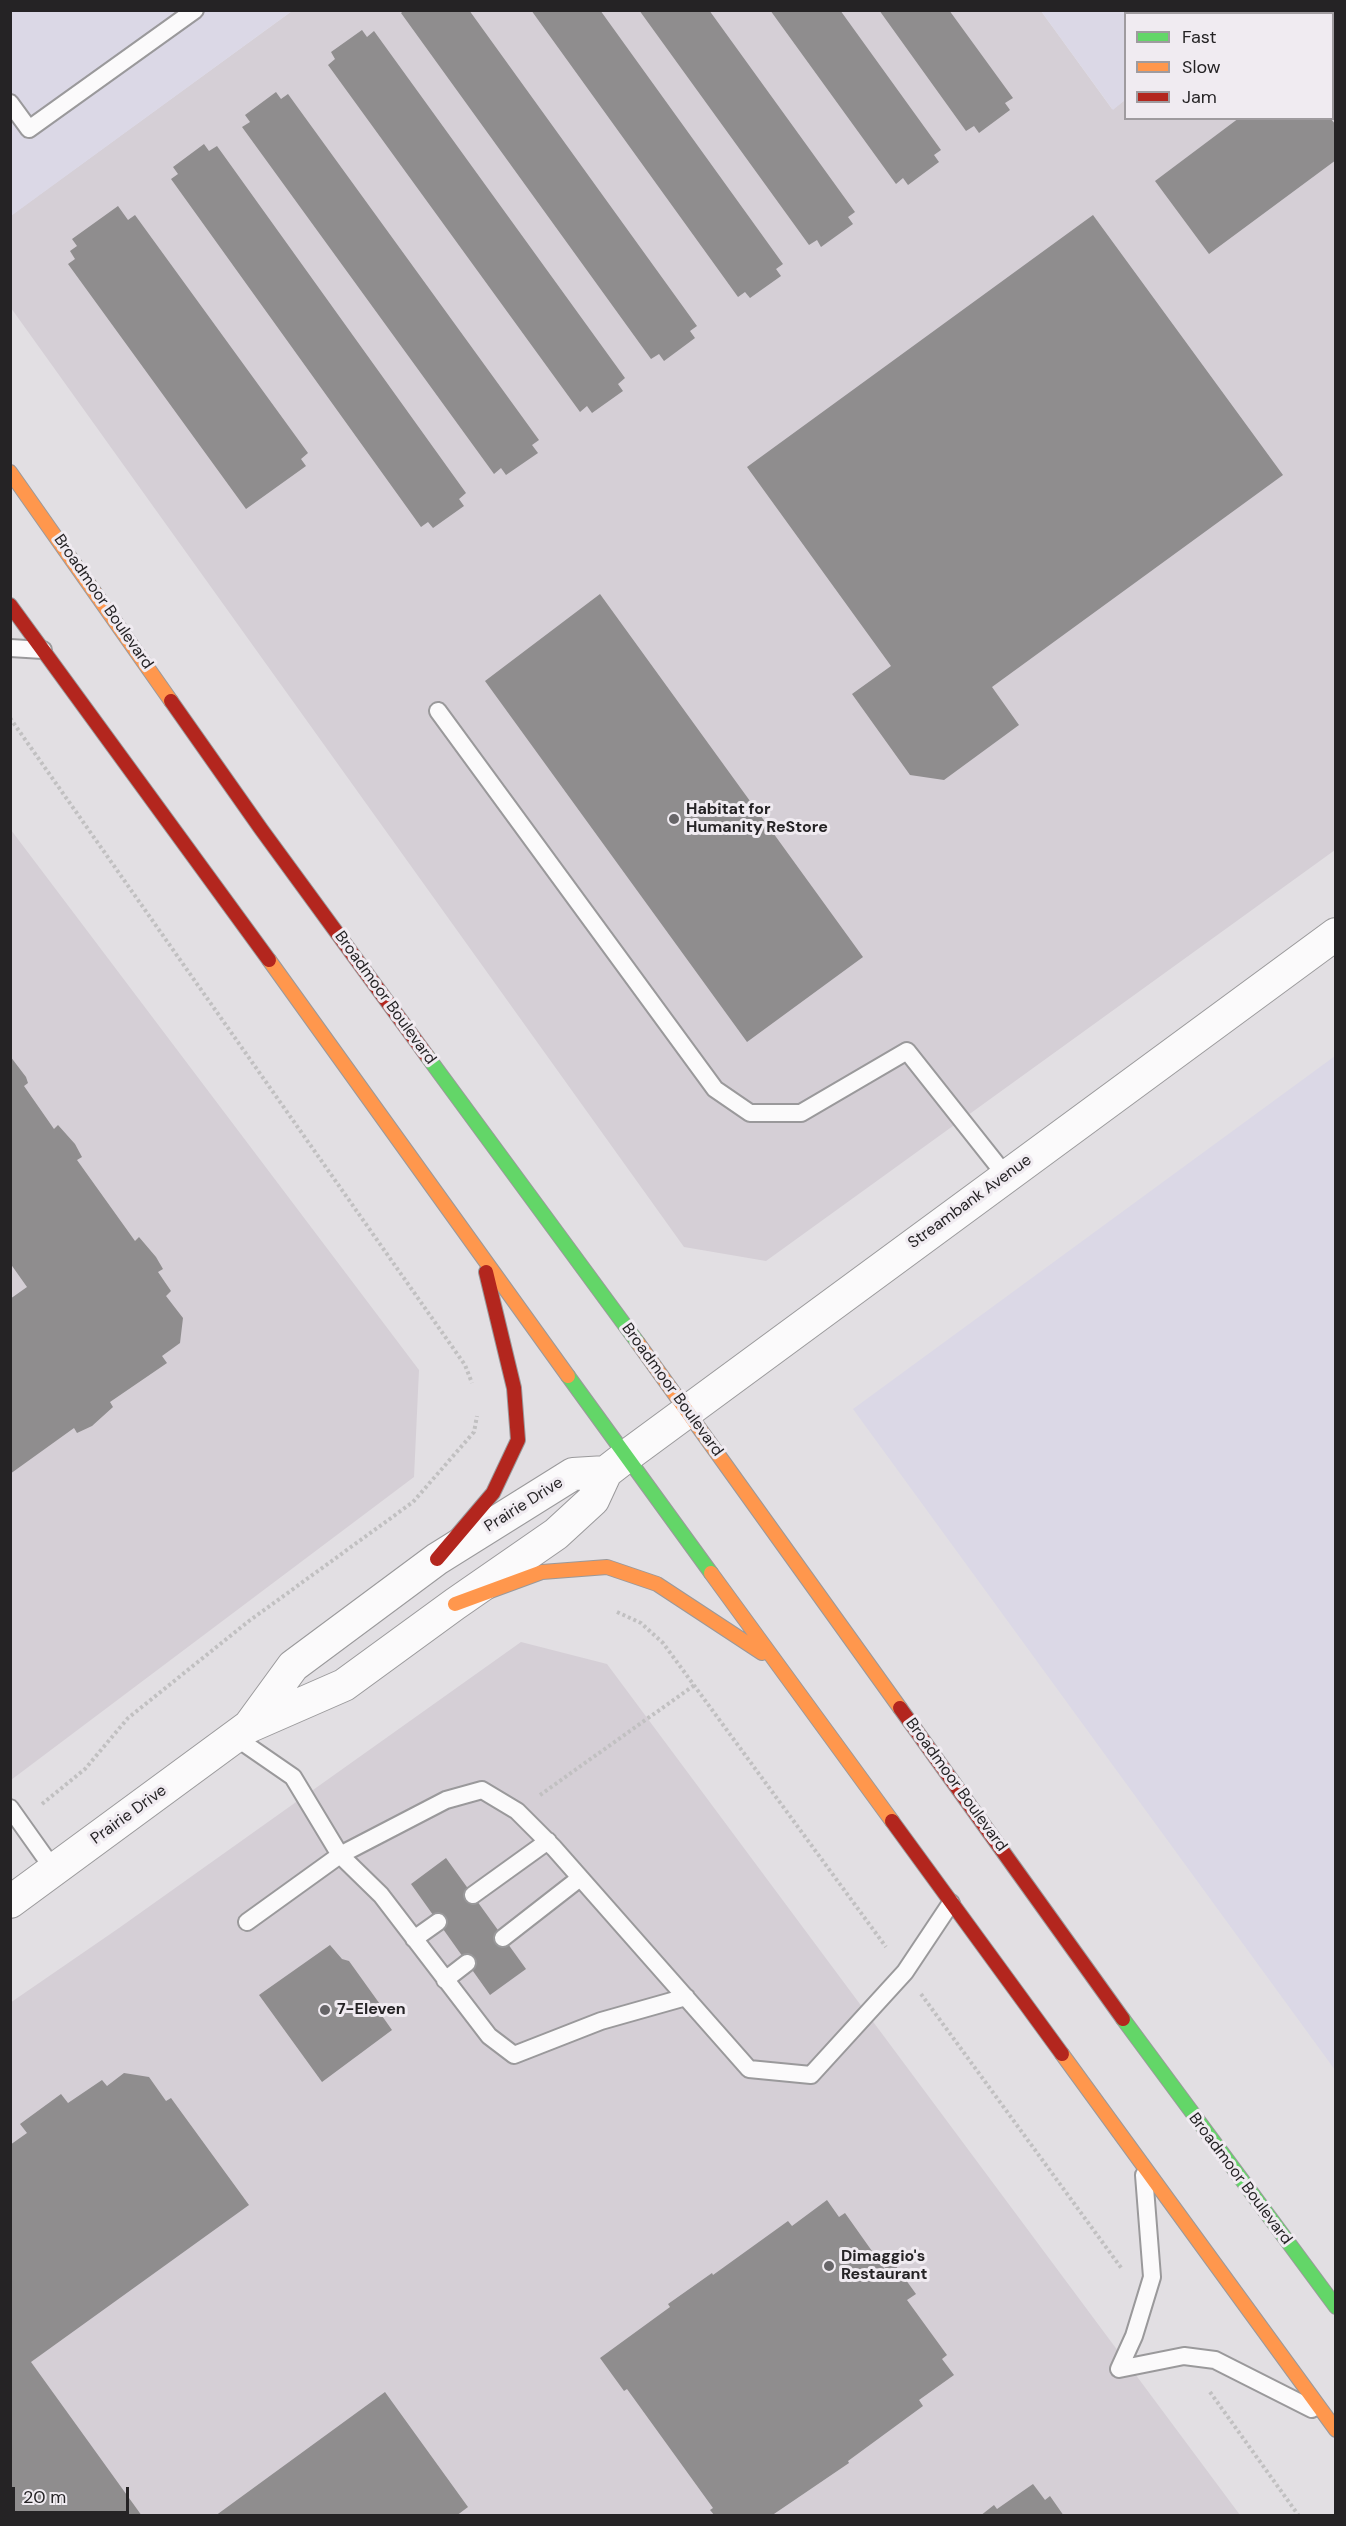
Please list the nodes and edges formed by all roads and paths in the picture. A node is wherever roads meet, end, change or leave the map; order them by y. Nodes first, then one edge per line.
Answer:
1 (195, 10) edge
2 (10, 103) edge
3 (10, 472) edge
4 (10, 604) edge
5 (10, 648) edge
6 (43, 650) junction
7 (438, 711) dead end
8 (10, 718) edge
9 (1335, 934) edge
10 (1006, 1176) junction
11 (482, 1258) junction
12 (476, 1393) dead end
13 (687, 1410) junction
14 (477, 1412) dead end
15 (617, 1463) junction
16 (437, 1559) junction
17 (454, 1604) junction
18 (614, 1611) dead end
19 (781, 1665) junction
20 (696, 1684) junction
21 (242, 1732) junction
22 (517, 1811) junction
23 (16, 1815) edge
24 (548, 1841) junction
25 (340, 1855) junction
26 (54, 1870) junction
27 (580, 1878) junction
28 (472, 1895) dead end
29 (10, 1902) edge
30 (951, 1904) junction
31 (247, 1922) dead end
32 (438, 1922) dead end
33 (877, 1934) dead end
34 (503, 1938) dead end
35 (414, 1939) junction
36 (467, 1963) dead end
37 (446, 1980) junction
38 (686, 1997) junction
39 (929, 2005) dead end
40 (1144, 2166) junction
41 (1128, 2277) dead end
42 (1335, 2307) edge
43 (1209, 2391) dead end
44 (1325, 2415) junction
45 (1335, 2430) edge
46 (1299, 2516) edge

1 - 2 lane
3 - 13 main road, Broadmoor Boulevard
4 - 6 main road
5 - 6 lane
6 - 11 main road
7 - 10 lane
8 - 12 path
9 - 10 street, Streambank Avenue
10 - 13 street, Streambank Avenue
11 - 15 main road
11 - 16 main road
13 - 15 street, Streambank Avenue
13 - 42 main road, Broadmoor Boulevard
14 - 23 path
15 - 16 street, Prairie Drive
15 - 17 street, Prairie Drive
15 - 19 main road
16 - 21 street, Prairie Drive
17 - 19 main road
17 - 21 street, Prairie Drive
18 - 20 path
19 - 30 main road
20 - 22 path
20 - 33 path
21 - 25 lane
21 - 26 street, Prairie Drive
22 - 24 lane
22 - 25 lane
23 - 26 lane
24 - 27 lane
24 - 28 lane
25 - 31 lane
25 - 35 lane
26 - 29 street, Prairie Drive
27 - 34 lane
27 - 38 lane
30 - 38 lane
30 - 40 main road
32 - 35 lane
35 - 37 lane
36 - 37 lane
37 - 38 lane
39 - 41 path
40 - 44 main road
40 - 44 lane
43 - 46 path
44 - 45 main road

